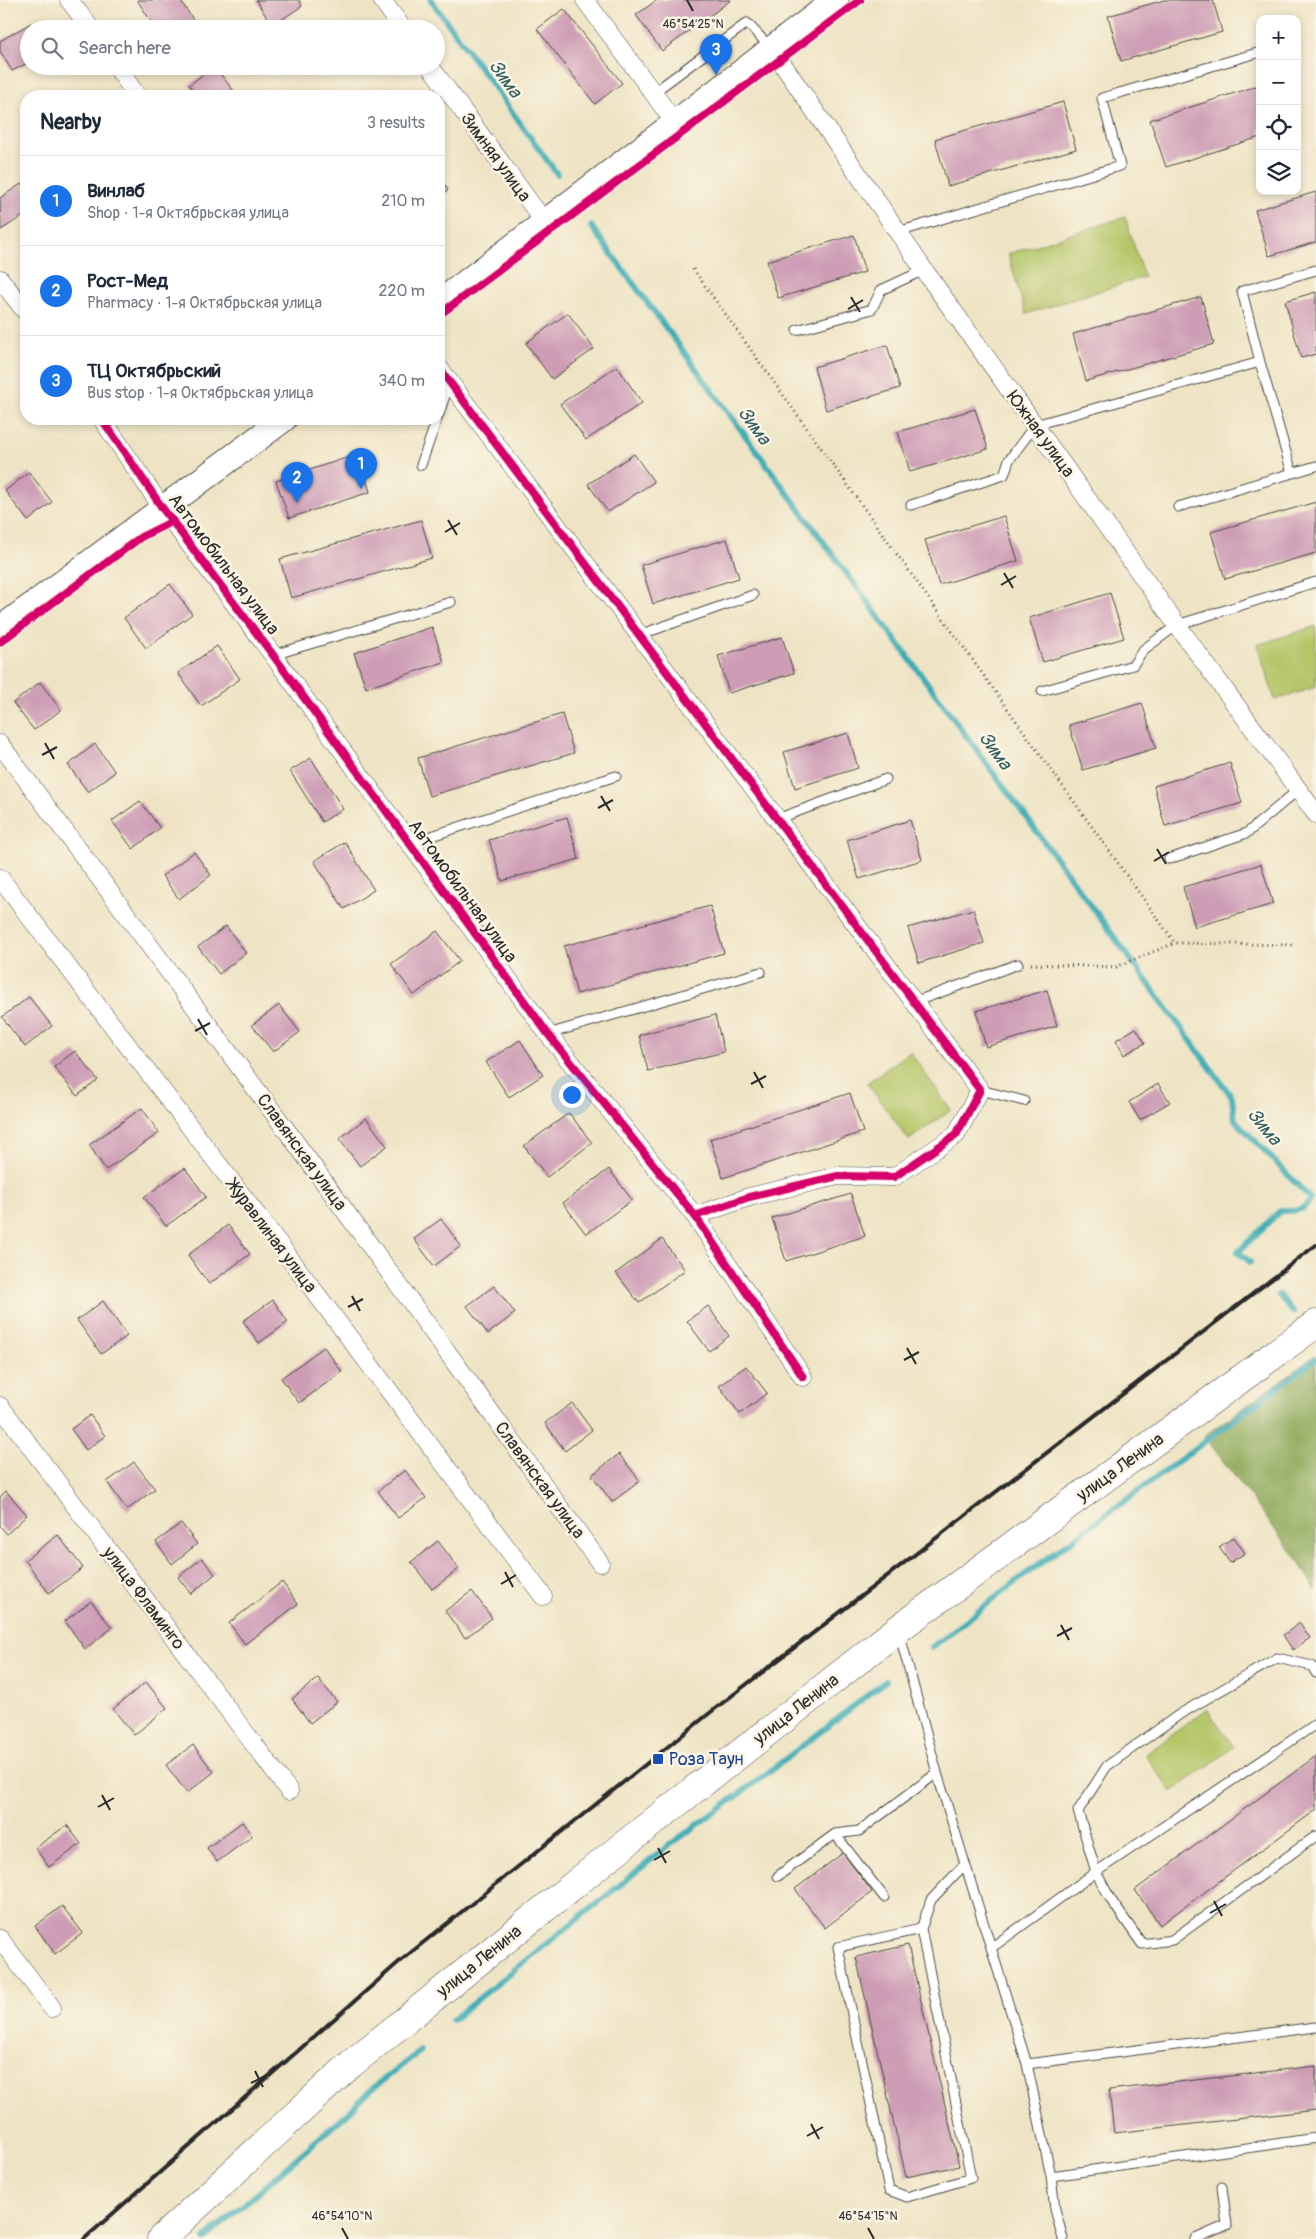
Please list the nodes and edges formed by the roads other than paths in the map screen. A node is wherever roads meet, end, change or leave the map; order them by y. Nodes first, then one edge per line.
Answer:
1 (69, 0) edge
2 (382, 0) edge
3 (585, 0) edge
4 (836, 0) edge
5 (83, 20) edge
6 (396, 20) edge
7 (772, 49) junction
8 (1256, 53) edge
9 (122, 75) edge
10 (437, 75) edge
11 (132, 90) edge
12 (653, 93) junction
13 (675, 123) junction
14 (545, 223) junction
15 (898, 232) junction
16 (924, 270) junction
17 (1316, 270) edge
18 (0, 279) edge
19 (445, 298) edge
20 (20, 304) edge
21 (797, 330) dead end
22 (1260, 362) junction
23 (445, 376) edge
24 (106, 425) edge
25 (276, 425) edge
26 (435, 425) edge
27 (1035, 425) junction
28 (421, 465) dead end
29 (1316, 466) edge
30 (1292, 473) junction
31 (911, 505) dead end
32 (1178, 507) dead end
33 (163, 508) junction
34 (1316, 582) edge
35 (753, 595) dead end
36 (452, 602) dead end
37 (1177, 624) junction
38 (0, 629) edge
39 (639, 635) junction
40 (273, 655) junction
41 (1042, 691) dead end
42 (0, 744) edge
43 (616, 776) dead end
44 (886, 779) dead end
45 (1298, 790) junction
46 (1316, 814) edge
47 (777, 819) junction
48 (410, 843) junction
49 (1169, 859) dead end
50 (0, 878) edge
51 (1018, 964) road end
52 (761, 972) dead end
53 (914, 1002) junction
54 (548, 1034) junction
55 (980, 1090) junction
56 (1024, 1100) dead end
57 (695, 1216) junction
58 (1316, 1324) edge
59 (803, 1377) dead end
60 (0, 1406) edge
61 (600, 1563) dead end
62 (542, 1596) dead end
63 (898, 1629) junction
64 (1316, 1673) edge
65 (1316, 1724) edge
66 (937, 1773) junction
67 (289, 1791) dead end
68 (836, 1834) junction
69 (1316, 1836) edge
70 (964, 1864) junction
71 (1096, 1872) junction
72 (778, 1876) dead end
73 (884, 1897) dead end
74 (921, 1929) junction
75 (0, 1939) edge
76 (991, 1948) junction
77 (52, 2008) dead end
78 (1316, 2027) edge
79 (1027, 2064) junction
80 (1316, 2138) edge
81 (1051, 2176) junction
82 (1222, 2188) dead end
83 (161, 2239) edge
84 (1063, 2239) edge
85 (1194, 2239) edge

1 - 5 street
2 - 6 street
3 - 12 street
4 - 7 street
7 - 12 lane
7 - 13 street
7 - 15 street, Южная улица
8 - 15 lane
9 - 11 street
10 - 14 street, Зимняя улица
12 - 13 street
13 - 14 street
14 - 19 street
15 - 16 street, Южная улица
16 - 21 lane
16 - 27 street, Южная улица
17 - 22 lane
18 - 20 street
22 - 27 lane
22 - 30 lane
23 - 39 street
24 - 33 street, Автомобильная улица
25 - 33 street
26 - 28 lane
27 - 31 lane
27 - 37 street, Южная улица
29 - 30 lane
30 - 32 lane
33 - 38 street
33 - 40 street, Автомобильная улица
34 - 37 lane
35 - 39 lane
36 - 40 lane
37 - 41 lane
37 - 45 street, Южная улица
39 - 47 street
40 - 48 street, Автомобильная улица
42 - 61 street, Славянская улица
43 - 48 lane
44 - 47 lane
45 - 46 street, Южная улица
45 - 49 lane
47 - 53 street
48 - 54 street, Автомобильная улица
50 - 62 street, Журавлиная улица
51 - 53 lane
52 - 54 lane
53 - 55 street
54 - 57 street, Автомобильная улица
55 - 56 lane
55 - 57 street
57 - 59 street, Автомобильная улица
58 - 63 main road, улица Ленина
60 - 67 street, улица Фламинго
63 - 66 lane
63 - 83 main road, улица Ленина
64 - 71 lane
65 - 71 lane
66 - 68 lane
66 - 70 lane
68 - 72 lane
68 - 73 lane
69 - 71 lane
70 - 74 lane
70 - 76 lane
71 - 76 lane
74 - 74 lane
75 - 77 street
76 - 79 lane
78 - 79 lane
79 - 81 lane
80 - 81 lane
81 - 84 lane
82 - 85 lane

